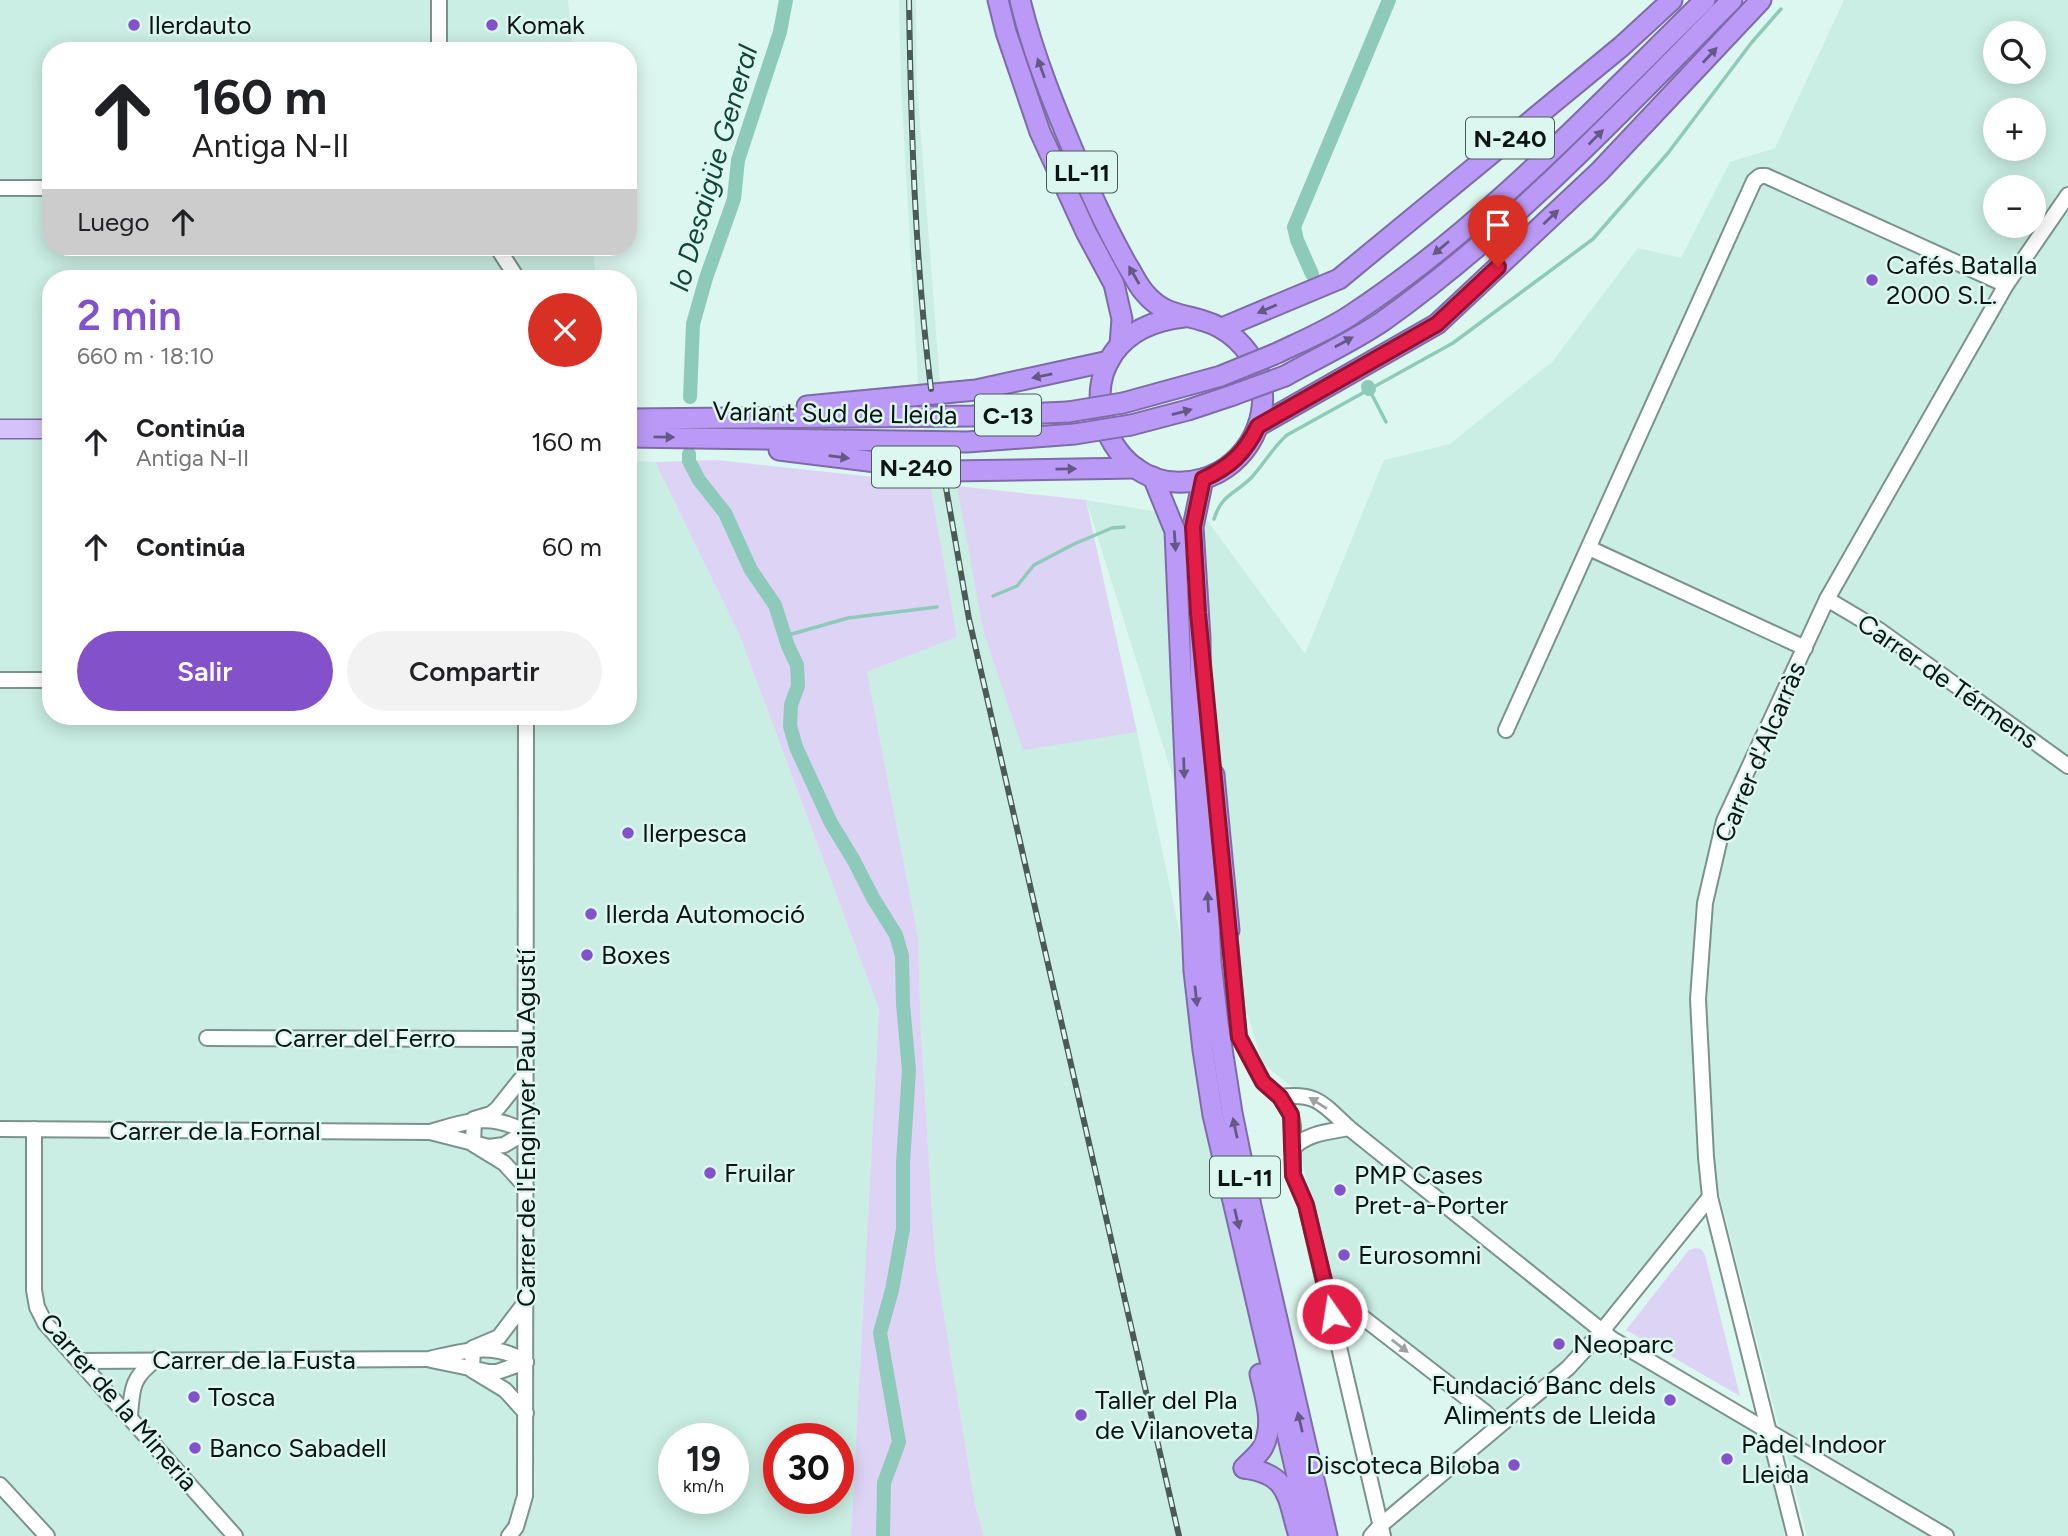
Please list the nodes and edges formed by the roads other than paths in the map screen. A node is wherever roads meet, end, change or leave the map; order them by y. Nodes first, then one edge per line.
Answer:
1 (439, 0) edge
2 (998, 0) edge
3 (1020, 0) edge
4 (1672, 0) edge
5 (1705, 0) edge
6 (1732, 0) edge
7 (1762, 0) edge
8 (439, 42) edge
9 (0, 188) edge
10 (42, 188) edge
11 (2068, 195) edge
12 (2006, 285) junction
13 (1184, 317) junction
14 (1222, 328) junction
15 (1114, 353) junction
16 (1068, 412) joint
17 (947, 416) joint
18 (698, 418) junction
19 (637, 419) edge
20 (1258, 426) junction
21 (0, 429) edge
22 (42, 429) edge
23 (637, 438) edge
24 (699, 438) junction
25 (1145, 473) junction
26 (1203, 479) junction
27 (1589, 548) junction
28 (1827, 599) junction
29 (1200, 638) junction
30 (1805, 648) junction
31 (0, 680) edge
32 (42, 680) edge
33 (526, 725) edge
34 (1506, 730) dead end
35 (2068, 766) edge
36 (1229, 930) joint
37 (207, 1038) dead end
38 (524, 1039) junction
39 (524, 1074) junction
40 (1280, 1097) junction
41 (474, 1119) junction
42 (1349, 1128) junction
43 (0, 1129) edge
44 (34, 1129) junction
45 (430, 1132) junction
46 (526, 1132) junction
47 (473, 1144) junction
48 (1292, 1150) junction
49 (526, 1187) junction
50 (1710, 1198) junction
51 (1326, 1289) junction
52 (527, 1300) junction
53 (1261, 1321) junction
54 (1602, 1331) junction
55 (473, 1348) junction
56 (157, 1359) junction
57 (429, 1359) junction
58 (80, 1361) junction
59 (526, 1362) junction
60 (472, 1370) junction
61 (526, 1413) junction
62 (130, 1416) junction
63 (1498, 1425) junction
64 (1767, 1429) junction
65 (0, 1485) edge
66 (1378, 1532) edge
67 (47, 1536) edge
68 (236, 1536) edge
69 (509, 1536) edge
70 (1299, 1536) edge
71 (1311, 1536) edge
72 (1327, 1536) edge
73 (1795, 1536) edge
74 (1946, 1536) edge

1 - 8 street
2 - 15 highway, LL-11
13 -> 3 highway, LL-11
4 -> 14 highway, N-240
5 -> 16 highway, Variant Sud de Lleida / N-240, bridge
24 -> 6 highway, Variant Sud de Lleida / N-240, bridge
20 -> 7 highway
9 - 10 street
11 - 12 street, Carrer d'Alcarràs
12 - 27 street
12 - 28 street, Carrer d'Alcarràs
13 - 14 highway, LL-11
13 - 15 highway, LL-11
14 - 20 highway, LL-11
15 -> 18 highway, N-240
15 - 25 highway, LL-11
16 - 17 highway, Variant Sud de Lleida / C-13
17 - 18 highway, Variant Sud de Lleida / N-240
18 - 19 highway, Variant Sud de Lleida / N-240
20 - 26 highway, LL-11
21 - 22 main road
23 -> 24 highway, Variant Sud de Lleida / N-240
24 -> 25 highway, N-240
25 - 26 highway, LL-11
25 -> 53 highway, LL-11
26 - 29 highway, LL-11
27 - 30 street
27 - 34 street
28 - 30 street, Carrer d'Alcarràs
28 - 35 street, Carrer de Térmens
29 - 36 highway
72 -> 29 highway, LL-11
30 - 50 street, Carrer d'Alcarràs
31 - 32 street
33 - 38 street, Carrer de l'Enginyer Pau Agustí
36 - 40 street
37 - 38 street, Carrer del Ferro
38 - 39 street, Carrer de l'Enginyer Pau Agustí
39 - 41 street, Carrer de la Fornal
39 - 46 street, Carrer de l'Enginyer Pau Agustí
42 -> 40 street
40 - 48 street
41 - 45 street, Carrer de la Fornal
41 - 46 street, Carrer de la Fornal
41 - 47 street
42 - 48 street
42 - 54 street
43 - 44 street, Carrer de la Fornal
44 - 45 street, Carrer de la Fornal
44 - 58 street, Carrer de la Mineria
45 - 47 street, Carrer de la Fornal
46 - 47 street, Carrer de la Fornal
46 - 49 street, Carrer de l'Enginyer Pau Agustí
47 - 49 street, Carrer de la Fornal
48 - 51 street
49 - 52 street, Carrer de l'Enginyer Pau Agustí
50 - 54 street
50 - 64 street, Carrer d'Alcarràs
51 -> 63 street
51 - 66 street
52 - 55 street, Carrer de la Fusta
52 - 59 street, Carrer de l'Enginyer Pau Agustí
53 - 70 highway
53 - 71 highway, LL-11
54 - 63 street
54 - 64 street
55 - 57 street, Carrer de la Fusta
55 - 59 street, Carrer de la Fusta
55 - 60 street
56 - 57 street, Carrer de la Fusta
56 - 58 street, Carrer de la Fusta
56 - 62 street
57 - 60 street, Carrer de la Fusta
58 - 62 street, Carrer de la Mineria
59 - 60 street, Carrer de la Fusta
59 - 61 street, Carrer de l'Enginyer Pau Agustí
60 - 61 street, Carrer de la Fusta
61 - 69 street, Carrer de l'Enginyer Pau Agustí
62 - 68 street, Carrer de la Mineria
63 - 66 street
64 - 73 street, Carrer d'Alcarràs
64 - 74 street
65 - 67 street

